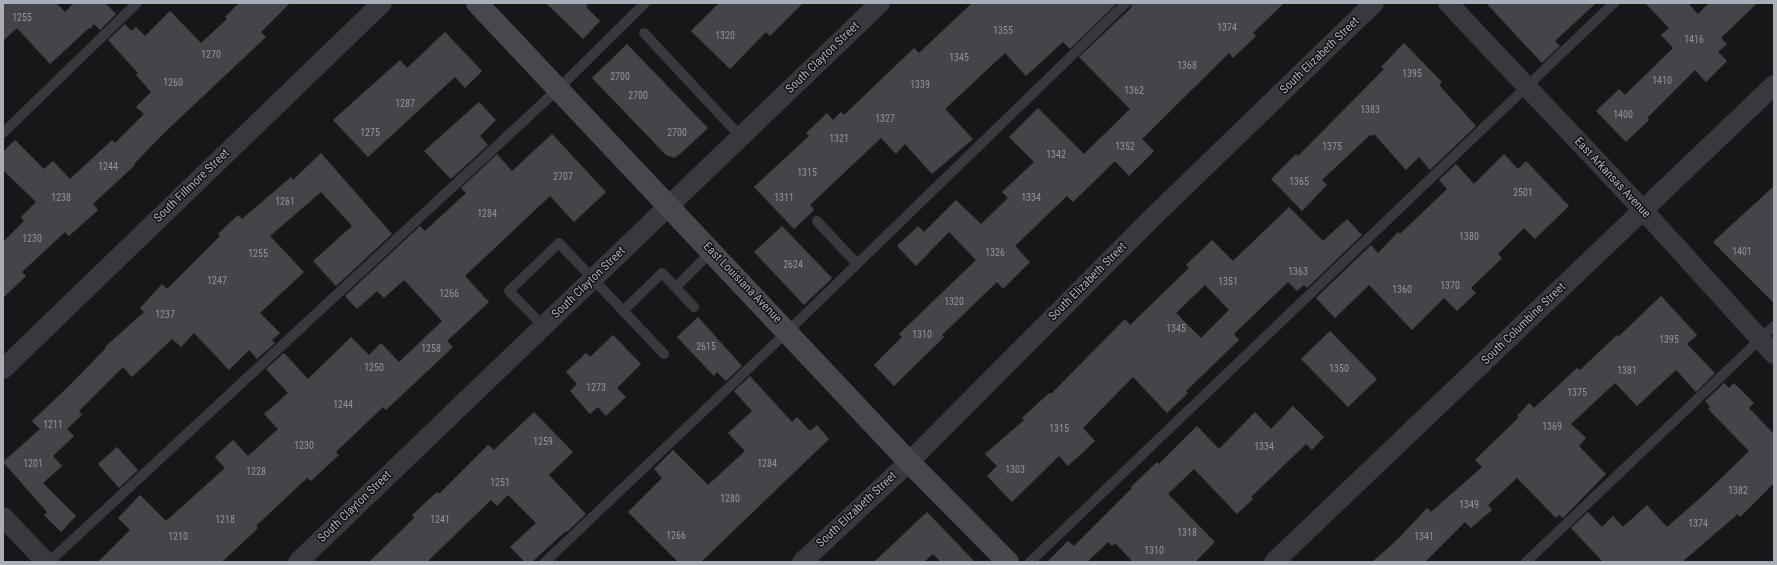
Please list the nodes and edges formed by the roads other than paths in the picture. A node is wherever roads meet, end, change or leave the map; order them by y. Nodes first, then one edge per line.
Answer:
1 (137, 3) edge
2 (382, 3) edge
3 (477, 3) edge
4 (645, 3) edge
5 (880, 3) edge
6 (1126, 3) edge
7 (1374, 3) edge
8 (1448, 3) edge
9 (1614, 3) edge
10 (644, 34) dead end
11 (1774, 85) edge
12 (1526, 87) junction
13 (558, 90) junction
14 (3, 133) edge
15 (741, 137) junction
16 (669, 207) junction
17 (1643, 210) junction
18 (817, 221) dead end
19 (712, 252) junction
20 (857, 264) junction
21 (593, 279) junction
22 (676, 286) junction
23 (694, 307) dead end
24 (623, 311) junction
25 (544, 327) junction
26 (788, 332) junction
27 (1767, 333) edge
28 (664, 354) dead end
29 (1774, 354) edge
30 (3, 369) edge
31 (909, 462) junction
32 (3, 517) edge
33 (48, 562) edge
34 (298, 562) edge
35 (545, 562) edge
36 (802, 562) edge
37 (1008, 562) edge
38 (1030, 562) edge
39 (1274, 562) edge
40 (1526, 562) edge

1 - 14 lane
2 - 30 street, South Fillmore Street
3 - 13 street, East Louisiana Avenue
4 - 13 lane
5 - 15 street, South Clayton Street
6 - 20 lane
7 - 31 street, South Elizabeth Street
8 - 12 street, East Arkansas Avenue
9 - 12 lane
10 - 15 lane
11 - 17 street, South Columbine Street
12 - 17 street, East Arkansas Avenue
12 - 38 lane
13 - 16 street, East Louisiana Avenue
13 - 33 lane
15 - 16 street, South Clayton Street
16 - 19 street, East Louisiana Avenue
16 - 21 street, South Clayton Street
17 - 27 street, East Arkansas Avenue
17 - 39 street, South Columbine Street
18 - 20 lane
19 - 22 lane
19 - 26 street, East Louisiana Avenue
20 - 26 lane
21 - 24 lane
21 - 25 street, South Clayton Street
21 - 25 lane
22 - 23 lane
22 - 24 lane
24 - 28 lane
25 - 34 street, South Clayton Street
26 - 31 street, East Louisiana Avenue
26 - 35 lane
27 - 29 street, East Arkansas Avenue
27 - 40 lane
31 - 36 street, South Elizabeth Street
31 - 37 street, East Louisiana Avenue
32 - 33 street

